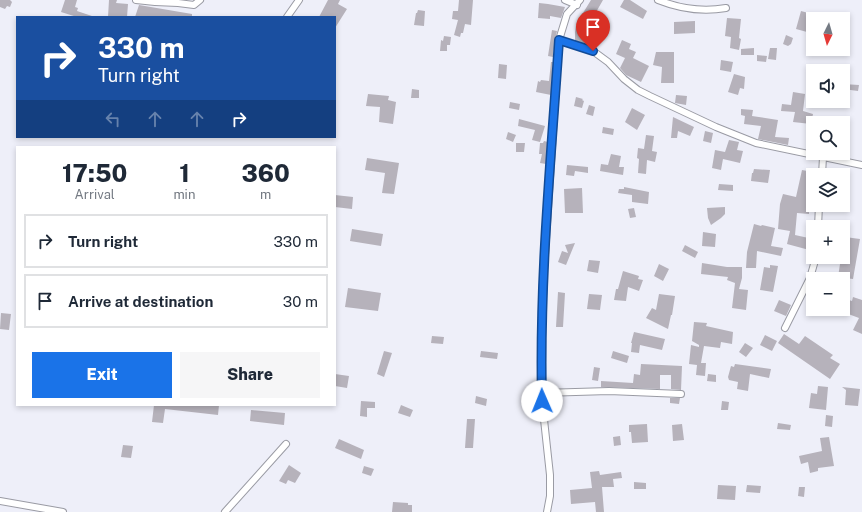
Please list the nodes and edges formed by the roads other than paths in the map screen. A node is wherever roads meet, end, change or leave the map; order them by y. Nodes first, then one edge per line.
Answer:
1 (136, 0) edge
2 (200, 0) edge
3 (298, 0) edge
4 (565, 0) edge
5 (658, 0) edge
6 (578, 2) edge
7 (726, 8) dead end
8 (289, 16) edge
9 (559, 40) junction
10 (806, 153) edge
11 (838, 160) edge
12 (862, 165) edge
13 (814, 264) edge
14 (785, 328) dead end
15 (542, 393) junction
16 (681, 394) dead end
17 (286, 444) dead end
18 (0, 500) edge
19 (63, 512) edge
20 (225, 512) edge
21 (547, 512) edge

1 - 2 street
3 - 8 street
4 - 6 street
5 - 7 street
6 - 9 street
9 - 10 street
9 - 15 street
11 - 12 street
13 - 14 street
15 - 16 street
15 - 21 street
17 - 20 street
18 - 19 street

